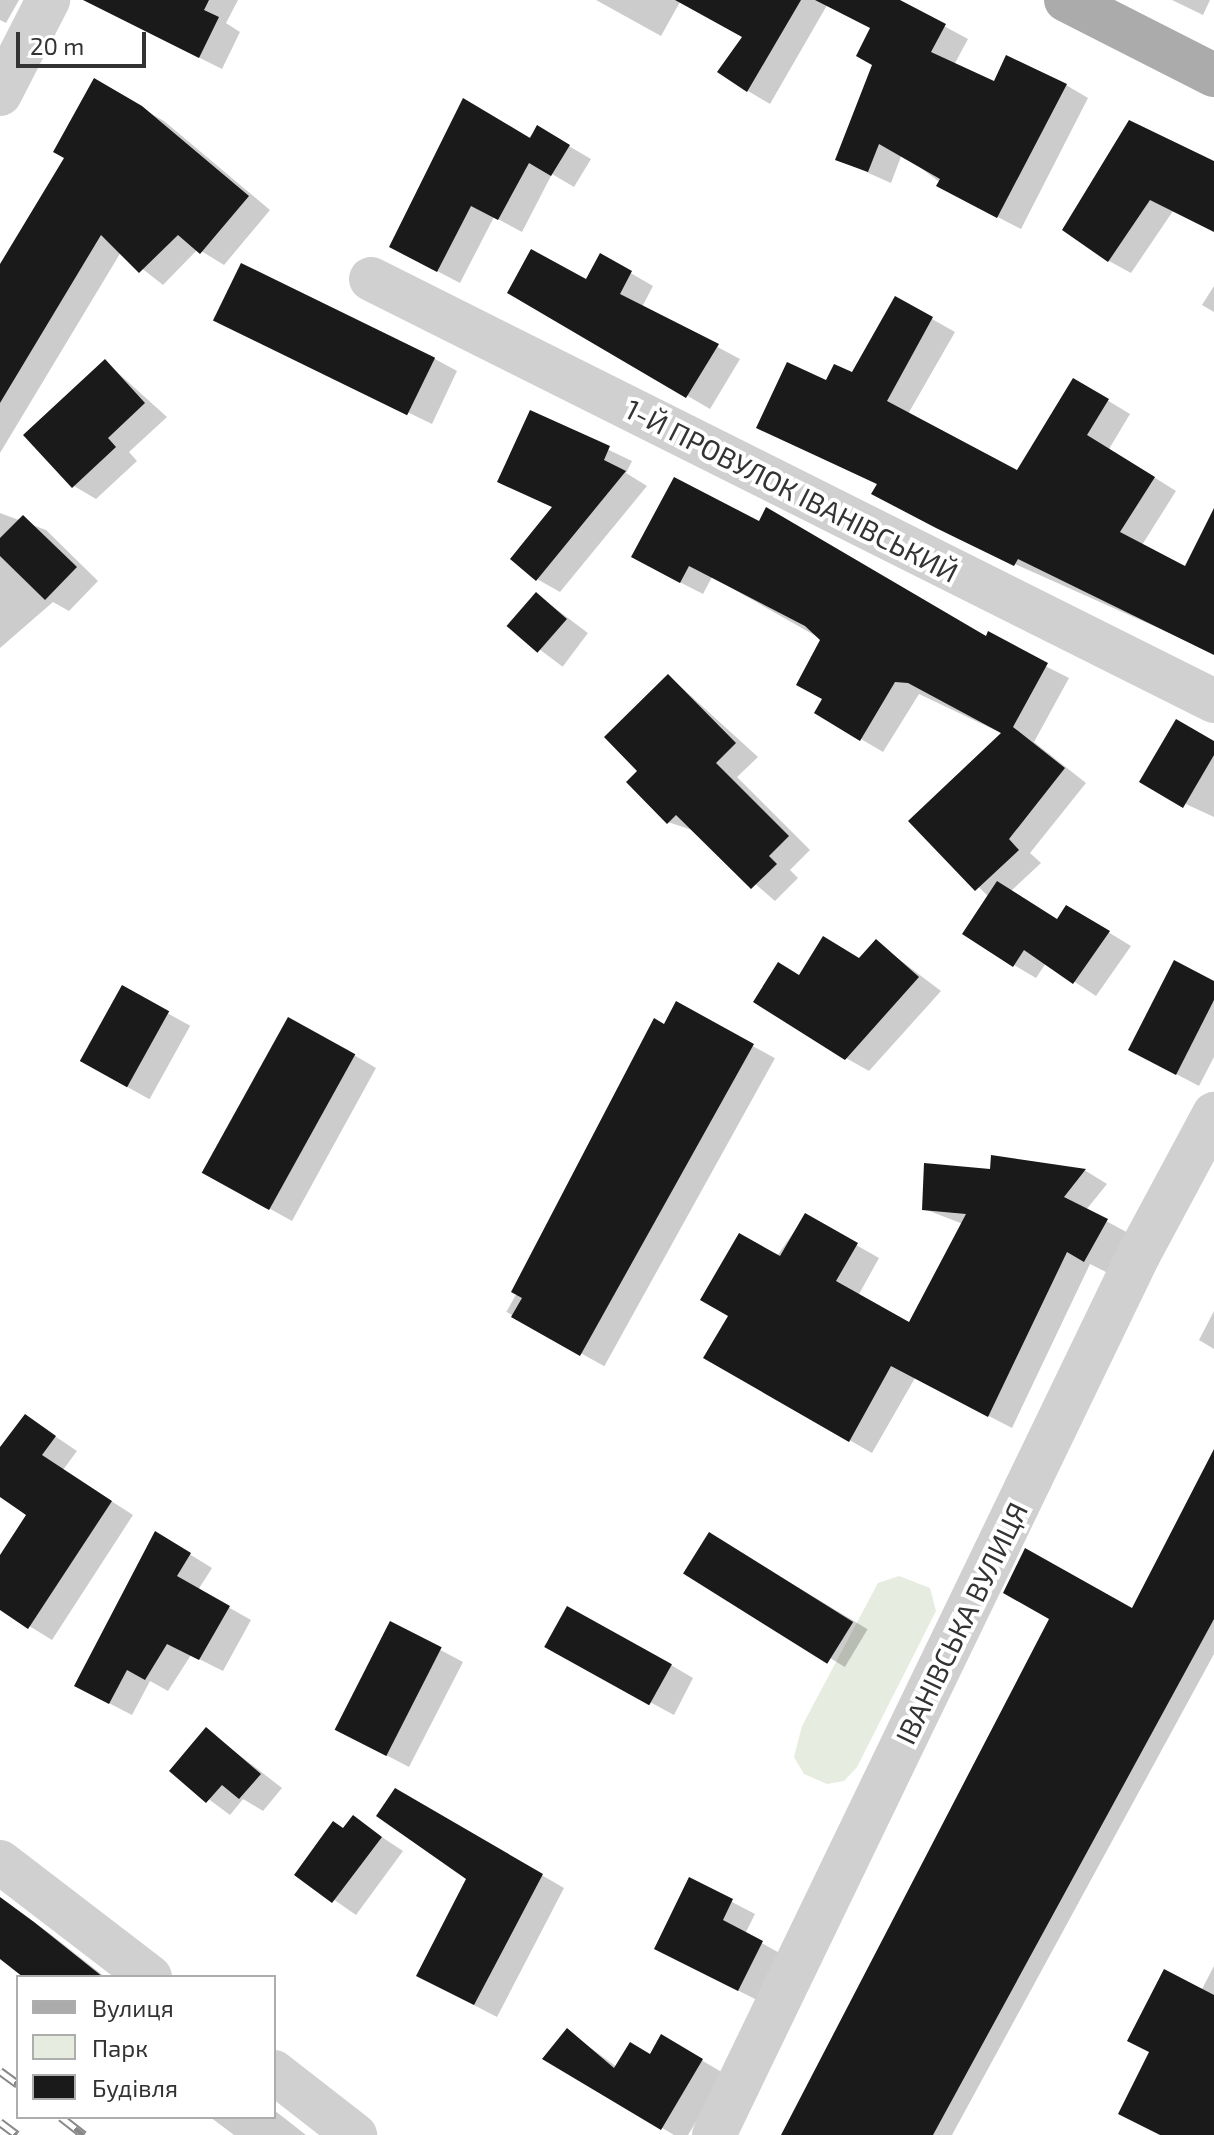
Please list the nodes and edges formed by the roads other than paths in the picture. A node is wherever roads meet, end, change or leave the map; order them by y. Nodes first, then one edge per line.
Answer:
1 (48, 0) edge
2 (1066, 0) edge
3 (1214, 75) edge
4 (0, 94) edge
5 (371, 279) dead end
6 (1214, 701) edge
7 (1214, 1114) edge
8 (0, 1862) edge
9 (147, 1975) edge
10 (276, 2074) edge
11 (355, 2135) edge
12 (714, 2135) edge

1 - 4 street
2 - 3 main road
5 - 6 street, 1-Й ПРОВУЛОК ІВАНІВСЬКИЙ
7 - 12 street, ІВАНІВСЬКА ВУЛИЦЯ
8 - 9 street
10 - 11 street

